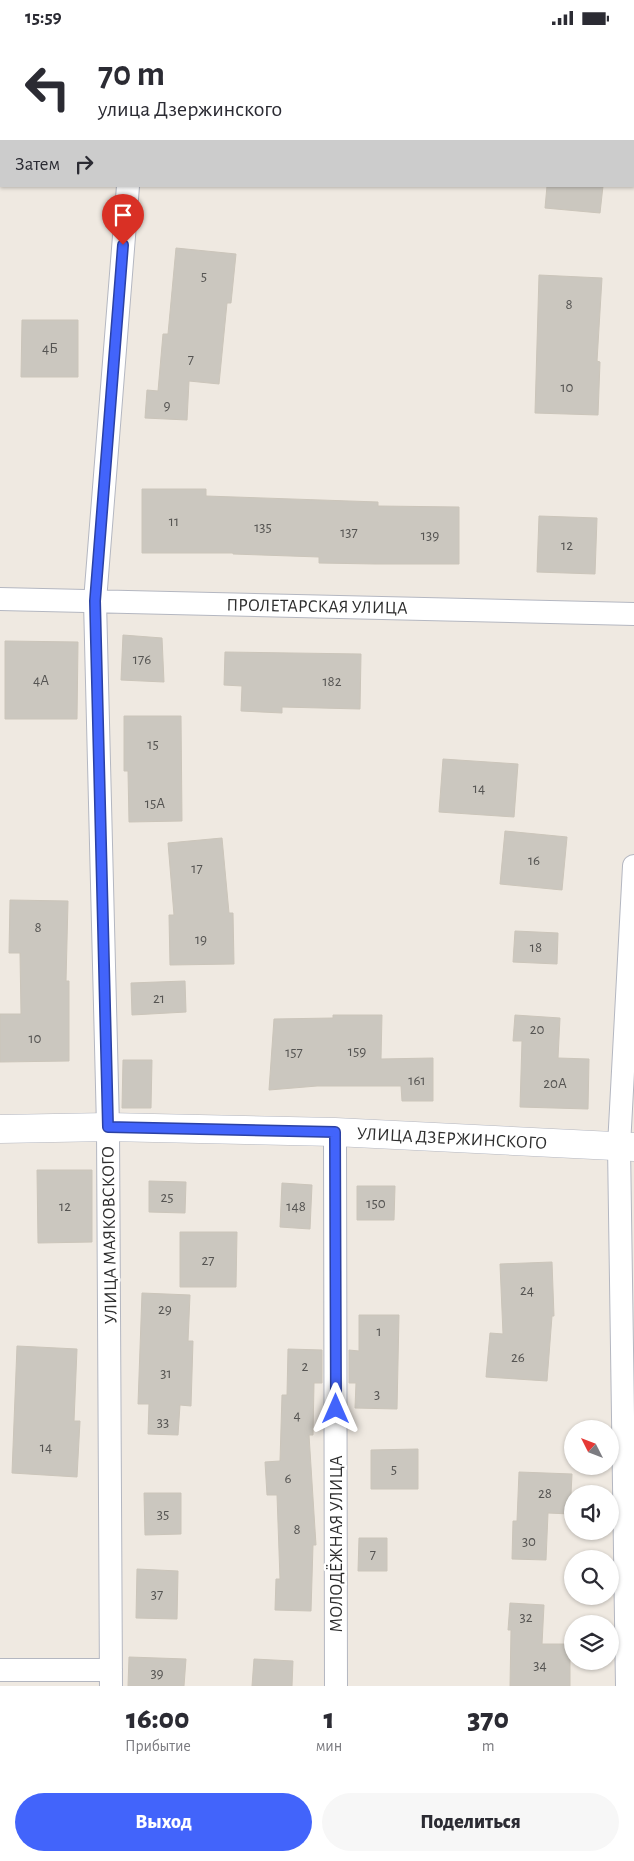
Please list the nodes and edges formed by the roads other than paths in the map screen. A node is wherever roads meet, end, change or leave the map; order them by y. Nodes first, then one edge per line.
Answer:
1 (128, 187) edge
2 (0, 599) edge
3 (95, 601) junction
4 (634, 614) edge
5 (634, 866) edge
6 (108, 1127) junction
7 (0, 1129) edge
8 (335, 1132) junction
9 (627, 1147) edge
10 (0, 1670) edge
11 (111, 1678) edge
12 (336, 1686) edge
13 (628, 1686) edge

1 - 3 street, УЛИЦА МАЯКОВСКОГО
2 - 3 street, ПРОЛЕТАРСКАЯ УЛИЦА
3 - 4 street, ПРОЛЕТАРСКАЯ УЛИЦА
3 - 6 street, УЛИЦА МАЯКОВСКОГО
5 - 9 street
6 - 7 street, УЛИЦА ДЗЕРЖИНСКОГО
6 - 8 street, УЛИЦА ДЗЕРЖИНСКОГО
6 - 11 street, УЛИЦА МАЯКОВСКОГО
8 - 9 street, УЛИЦА ДЗЕРЖИНСКОГО
8 - 12 street, МОЛОДЁЖНАЯ УЛИЦА
9 - 13 street
10 - 11 street

